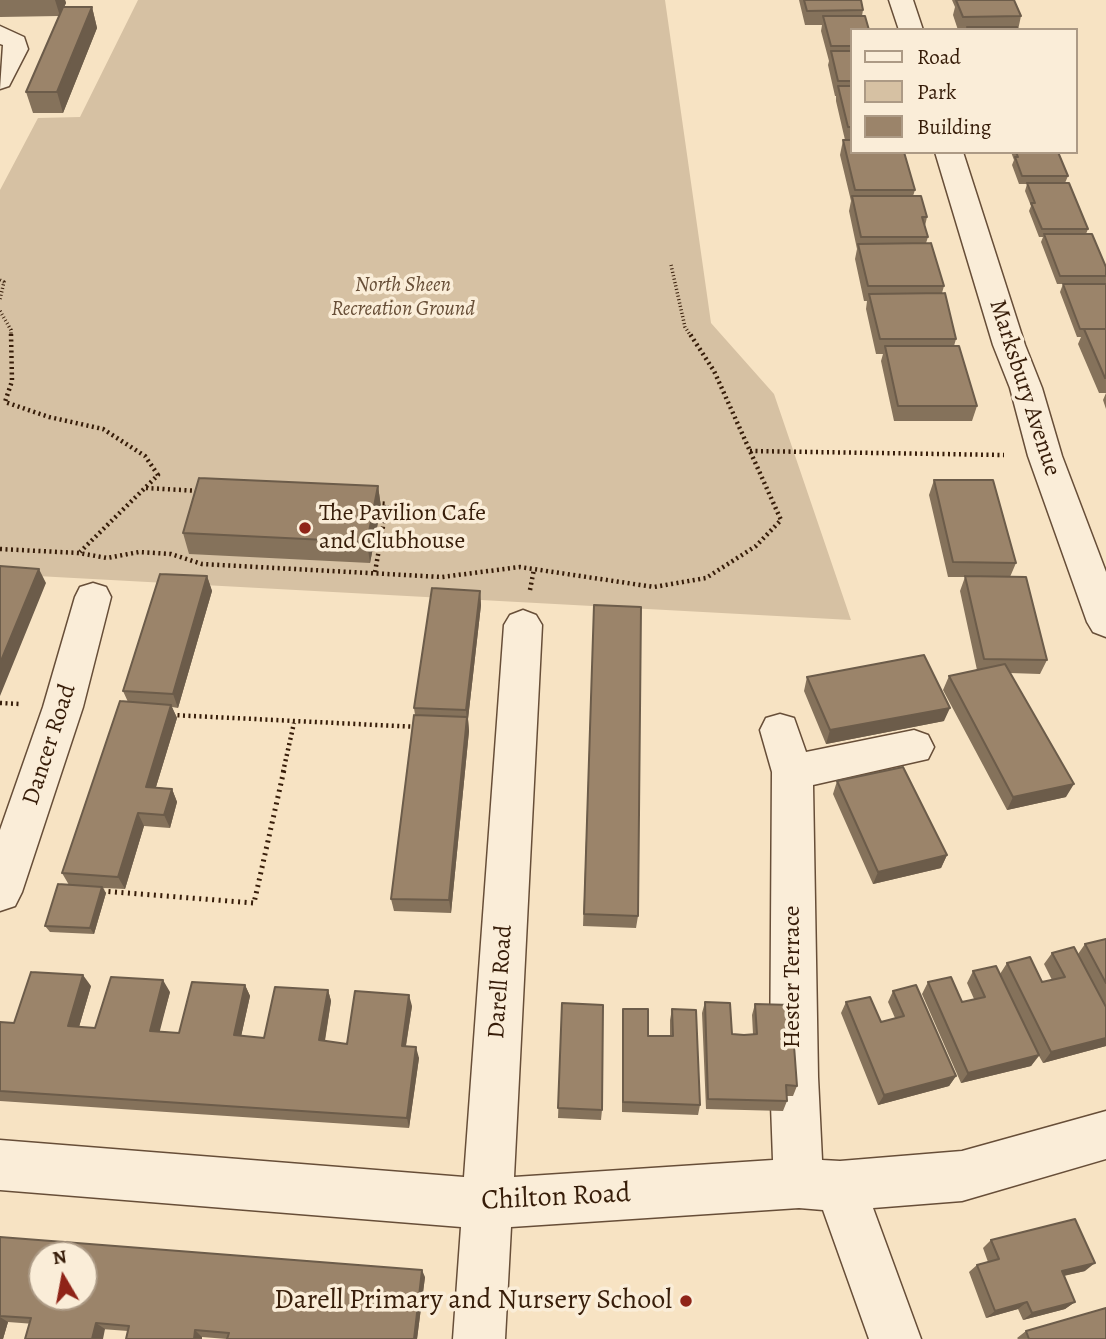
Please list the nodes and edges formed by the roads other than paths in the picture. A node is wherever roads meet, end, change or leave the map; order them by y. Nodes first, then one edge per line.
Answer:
1 (901, 0) edge
2 (910, 28) edge
3 (0, 33) edge
4 (0, 81) edge
5 (950, 154) edge
6 (93, 597) dead end
7 (1106, 622) edge
8 (523, 625) dead end
9 (780, 730) dead end
10 (914, 747) dead end
11 (792, 772) junction
12 (0, 892) edge
13 (1106, 1135) edge
14 (0, 1165) edge
15 (820, 1184) junction
16 (487, 1204) junction
17 (479, 1339) edge
18 (895, 1339) edge

1 - 2 street
3 - 4 street
5 - 7 street, Marksbury Avenue
6 - 12 street, Dancer Road
8 - 16 street, Darell Road
9 - 11 street, Hester Terrace
10 - 11 street
11 - 15 street, Hester Terrace
13 - 15 street, Chilton Road
14 - 16 street, Chilton Road
15 - 16 street, Chilton Road
15 - 18 street, Hester Terrace
16 - 17 street, Darell Road

